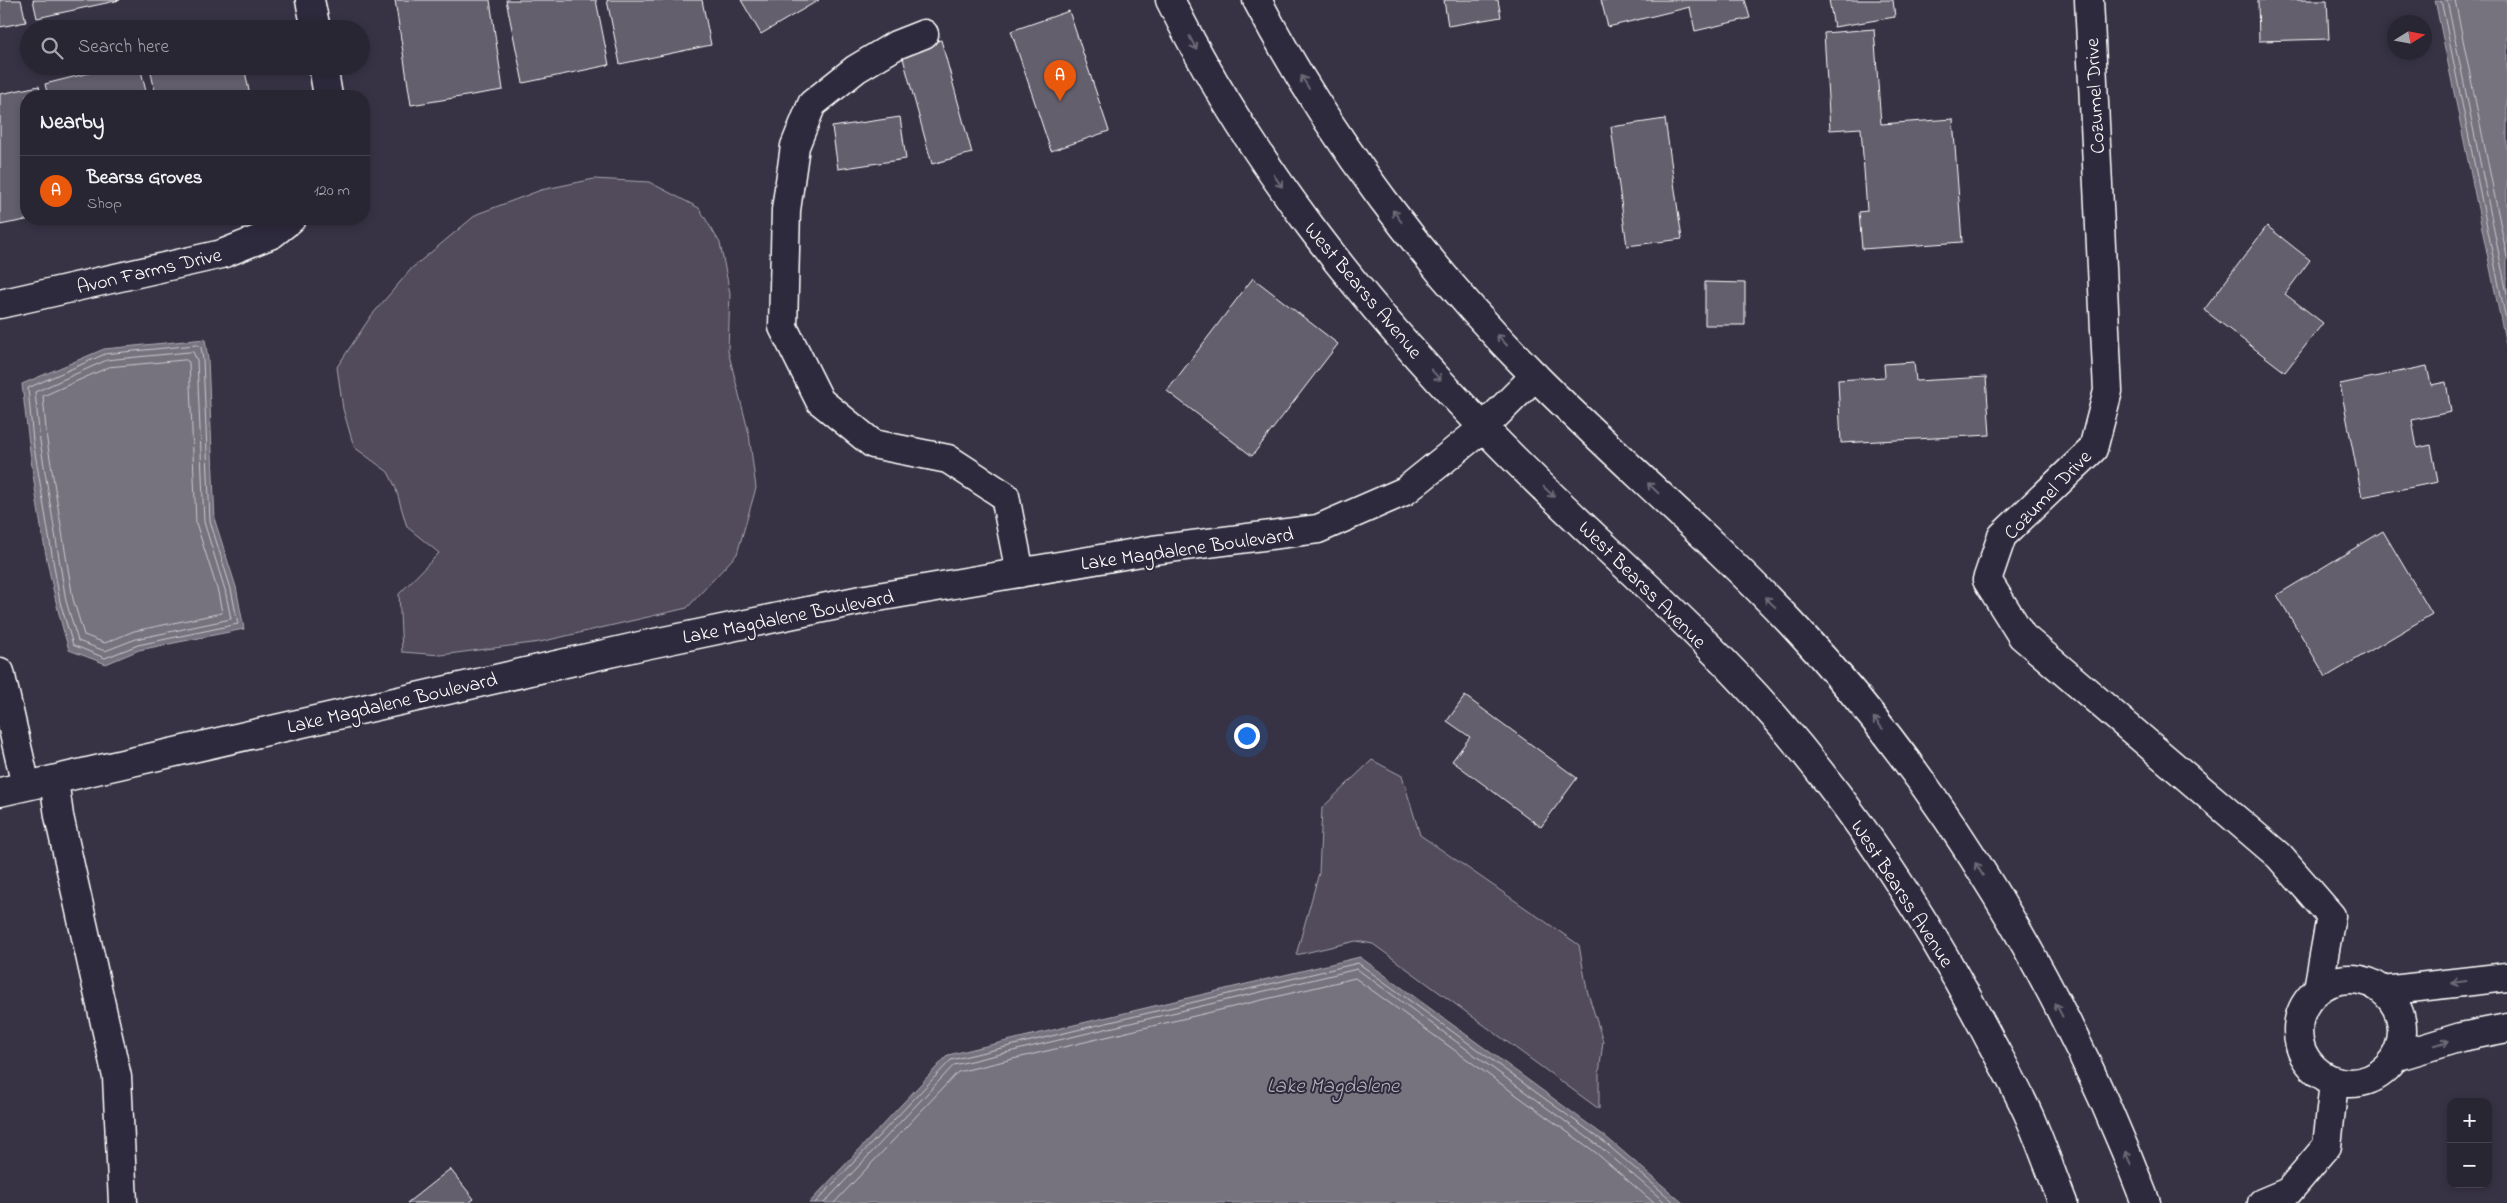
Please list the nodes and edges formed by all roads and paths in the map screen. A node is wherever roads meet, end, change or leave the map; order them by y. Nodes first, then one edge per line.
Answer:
1 (310, 0) edge
2 (1170, 0) edge
3 (1257, 0) edge
4 (2089, 0) edge
5 (314, 20) edge
6 (924, 34) dead end
7 (324, 75) edge
8 (327, 90) edge
9 (283, 225) edge
10 (0, 304) edge
11 (1535, 376) junction
12 (1483, 428) junction
13 (1020, 573) junction
14 (0, 672) edge
15 (54, 780) junction
16 (13, 789) edge
17 (2507, 977) edge
18 (2318, 989) junction
19 (2383, 991) junction
20 (2507, 1028) edge
21 (2396, 1057) junction
22 (2334, 1082) junction
23 (124, 1203) edge
24 (2063, 1203) edge
25 (2146, 1203) edge
26 (2262, 1203) edge

1 - 5 street
2 -> 12 street, West Bearss Avenue
11 -> 3 street
4 - 18 street, Cozumel Drive
6 - 13 street
7 - 8 street
9 - 10 street, Avon Farms Drive
11 - 12 street, Lake Magdalene Boulevard
25 -> 11 street
12 - 13 street, Lake Magdalene Boulevard
12 -> 24 street, West Bearss Avenue
13 - 15 street, Lake Magdalene Boulevard
14 - 16 street
15 - 16 street, Lake Magdalene Boulevard
15 - 23 street
17 -> 19 street
18 - 19 street
18 - 22 street
19 - 21 street
21 -> 20 street
21 - 22 street
22 - 26 street

